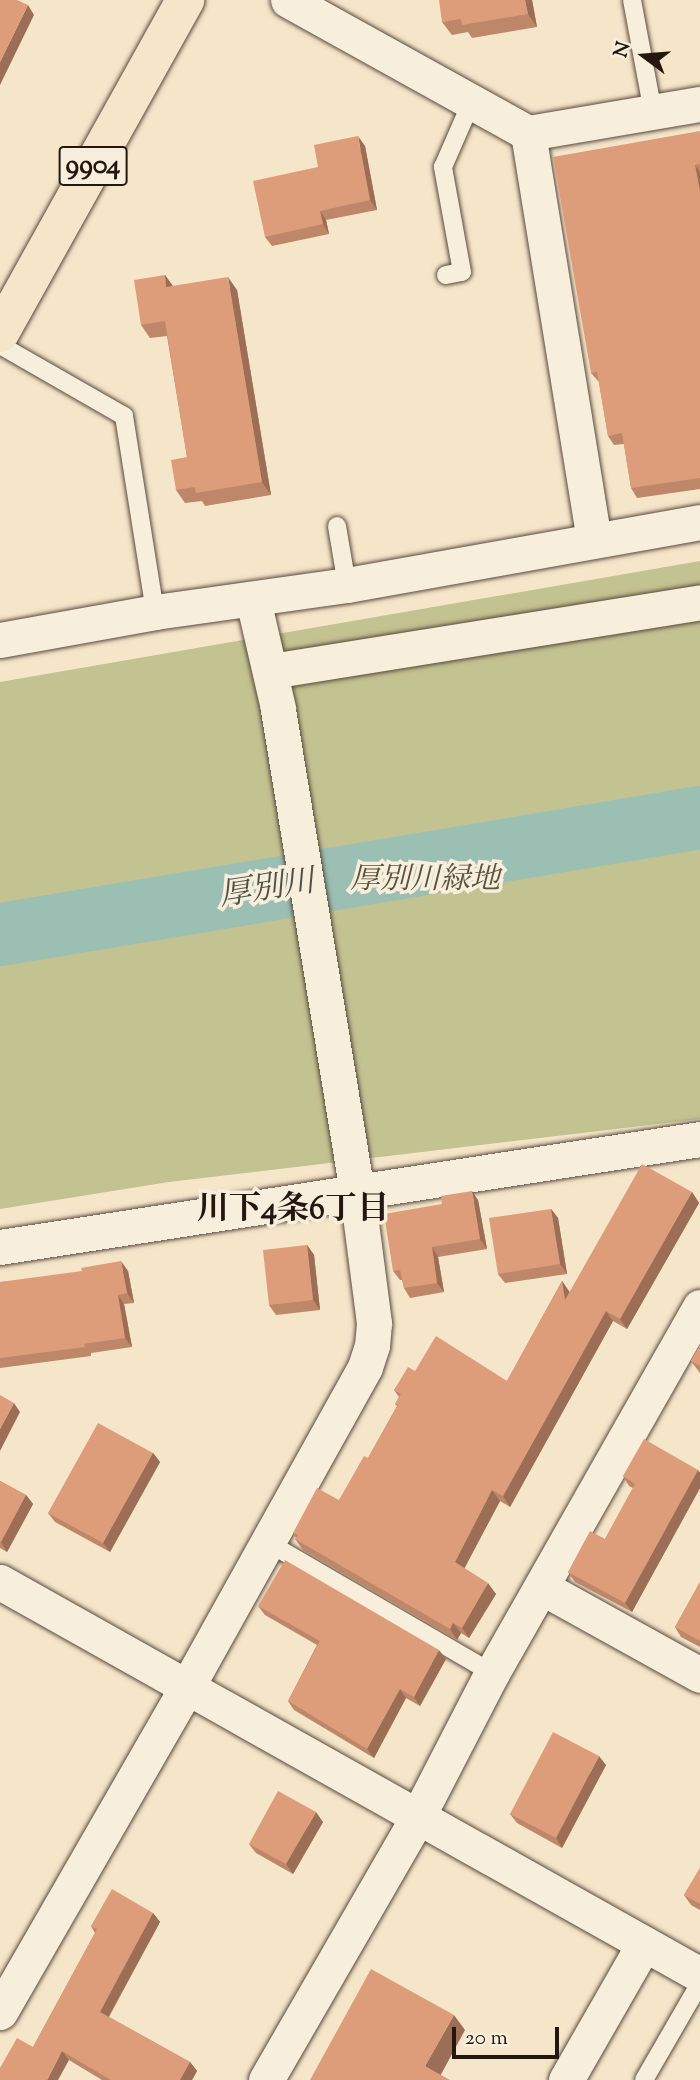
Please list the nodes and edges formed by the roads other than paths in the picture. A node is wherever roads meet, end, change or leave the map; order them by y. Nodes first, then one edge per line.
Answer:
1 (185, 0) edge
2 (288, 0) edge
3 (632, 0) edge
4 (471, 103) junction
5 (700, 104) edge
6 (653, 112) junction
7 (528, 133) junction
8 (446, 275) dead end
9 (0, 332) edge
10 (0, 345) edge
11 (700, 522) edge
12 (337, 526) dead end
13 (594, 540) junction
14 (347, 584) junction
15 (253, 600) junction
16 (700, 602) edge
17 (155, 611) junction
18 (0, 639) edge
19 (271, 671) junction
20 (700, 1139) edge
21 (357, 1192) junction
22 (0, 1247) edge
23 (700, 1307) edge
24 (267, 1542) junction
25 (0, 1582) edge
26 (543, 1588) junction
27 (492, 1673) junction
28 (700, 1675) edge
29 (187, 1687) junction
30 (416, 1818) junction
31 (644, 1944) junction
32 (700, 1975) edge
33 (700, 1983) edge
34 (0, 2012) edge
35 (266, 2080) edge
36 (566, 2080) edge
37 (644, 2080) edge

1 - 9 main road, 9904
2 - 4 street
3 - 6 lane
4 - 7 street
4 - 8 lane
5 - 6 street
6 - 7 street
7 - 13 street
10 - 17 lane
11 - 13 street
12 - 14 lane
13 - 14 street
14 - 15 street
15 - 17 street
15 - 19 street
16 - 19 street
17 - 18 street
19 - 21 street
20 - 21 street
21 - 22 street
21 - 24 street
23 - 26 street
24 - 27 lane
24 - 29 street
25 - 29 street
26 - 27 street
26 - 28 street
27 - 30 street
29 - 30 street
29 - 34 street
30 - 31 street
30 - 35 street
31 - 32 street
31 - 36 street
33 - 37 lane

